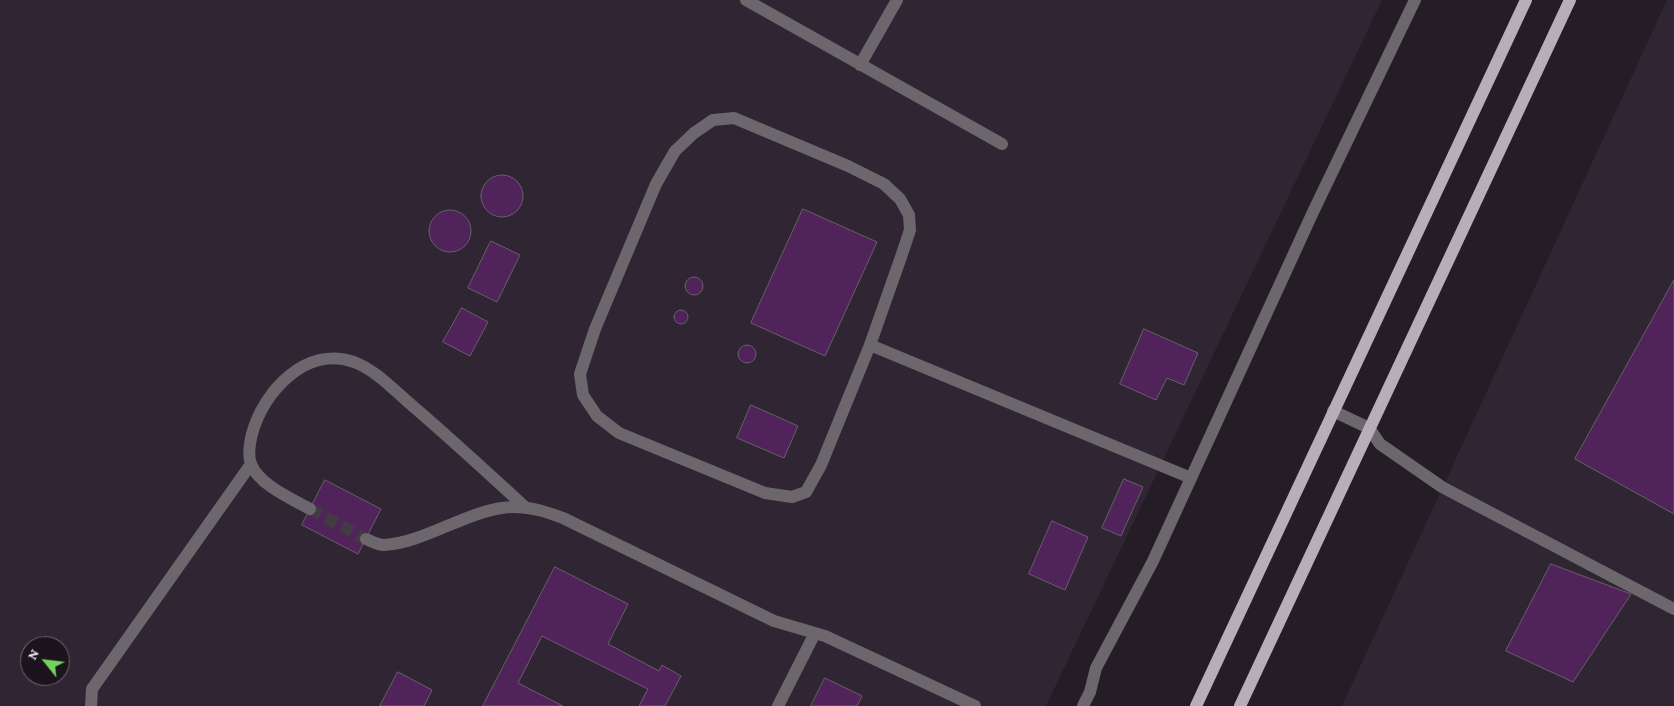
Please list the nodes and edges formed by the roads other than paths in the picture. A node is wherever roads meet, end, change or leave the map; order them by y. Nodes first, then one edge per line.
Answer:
1 (746, 0) edge
2 (897, 0) edge
3 (1415, 0) edge
4 (1526, 0) edge
5 (1570, 0) edge
6 (860, 65) junction
7 (1002, 144) dead end
8 (870, 344) junction
9 (1333, 411) junction
10 (1369, 428) junction
11 (251, 464) junction
12 (1191, 478) junction
13 (526, 508) junction
14 (310, 509) tunnel mouth
15 (366, 538) tunnel mouth
16 (1674, 609) edge
17 (815, 633) junction
18 (91, 706) edge
19 (778, 706) edge
20 (975, 706) edge
21 (1083, 706) edge
22 (1196, 706) edge
23 (1240, 706) edge

1 - 6 street
2 - 6 street
3 - 12 street
4 - 9 main road
5 - 10 main road
6 - 7 street
8 - 8 street
8 - 12 street
9 - 10 street
9 - 22 main road
10 - 16 street
10 - 23 main road
11 - 13 street
11 - 14 street
11 - 18 street
12 - 21 street
13 - 15 street
13 - 17 street
17 - 19 street
17 - 20 street

